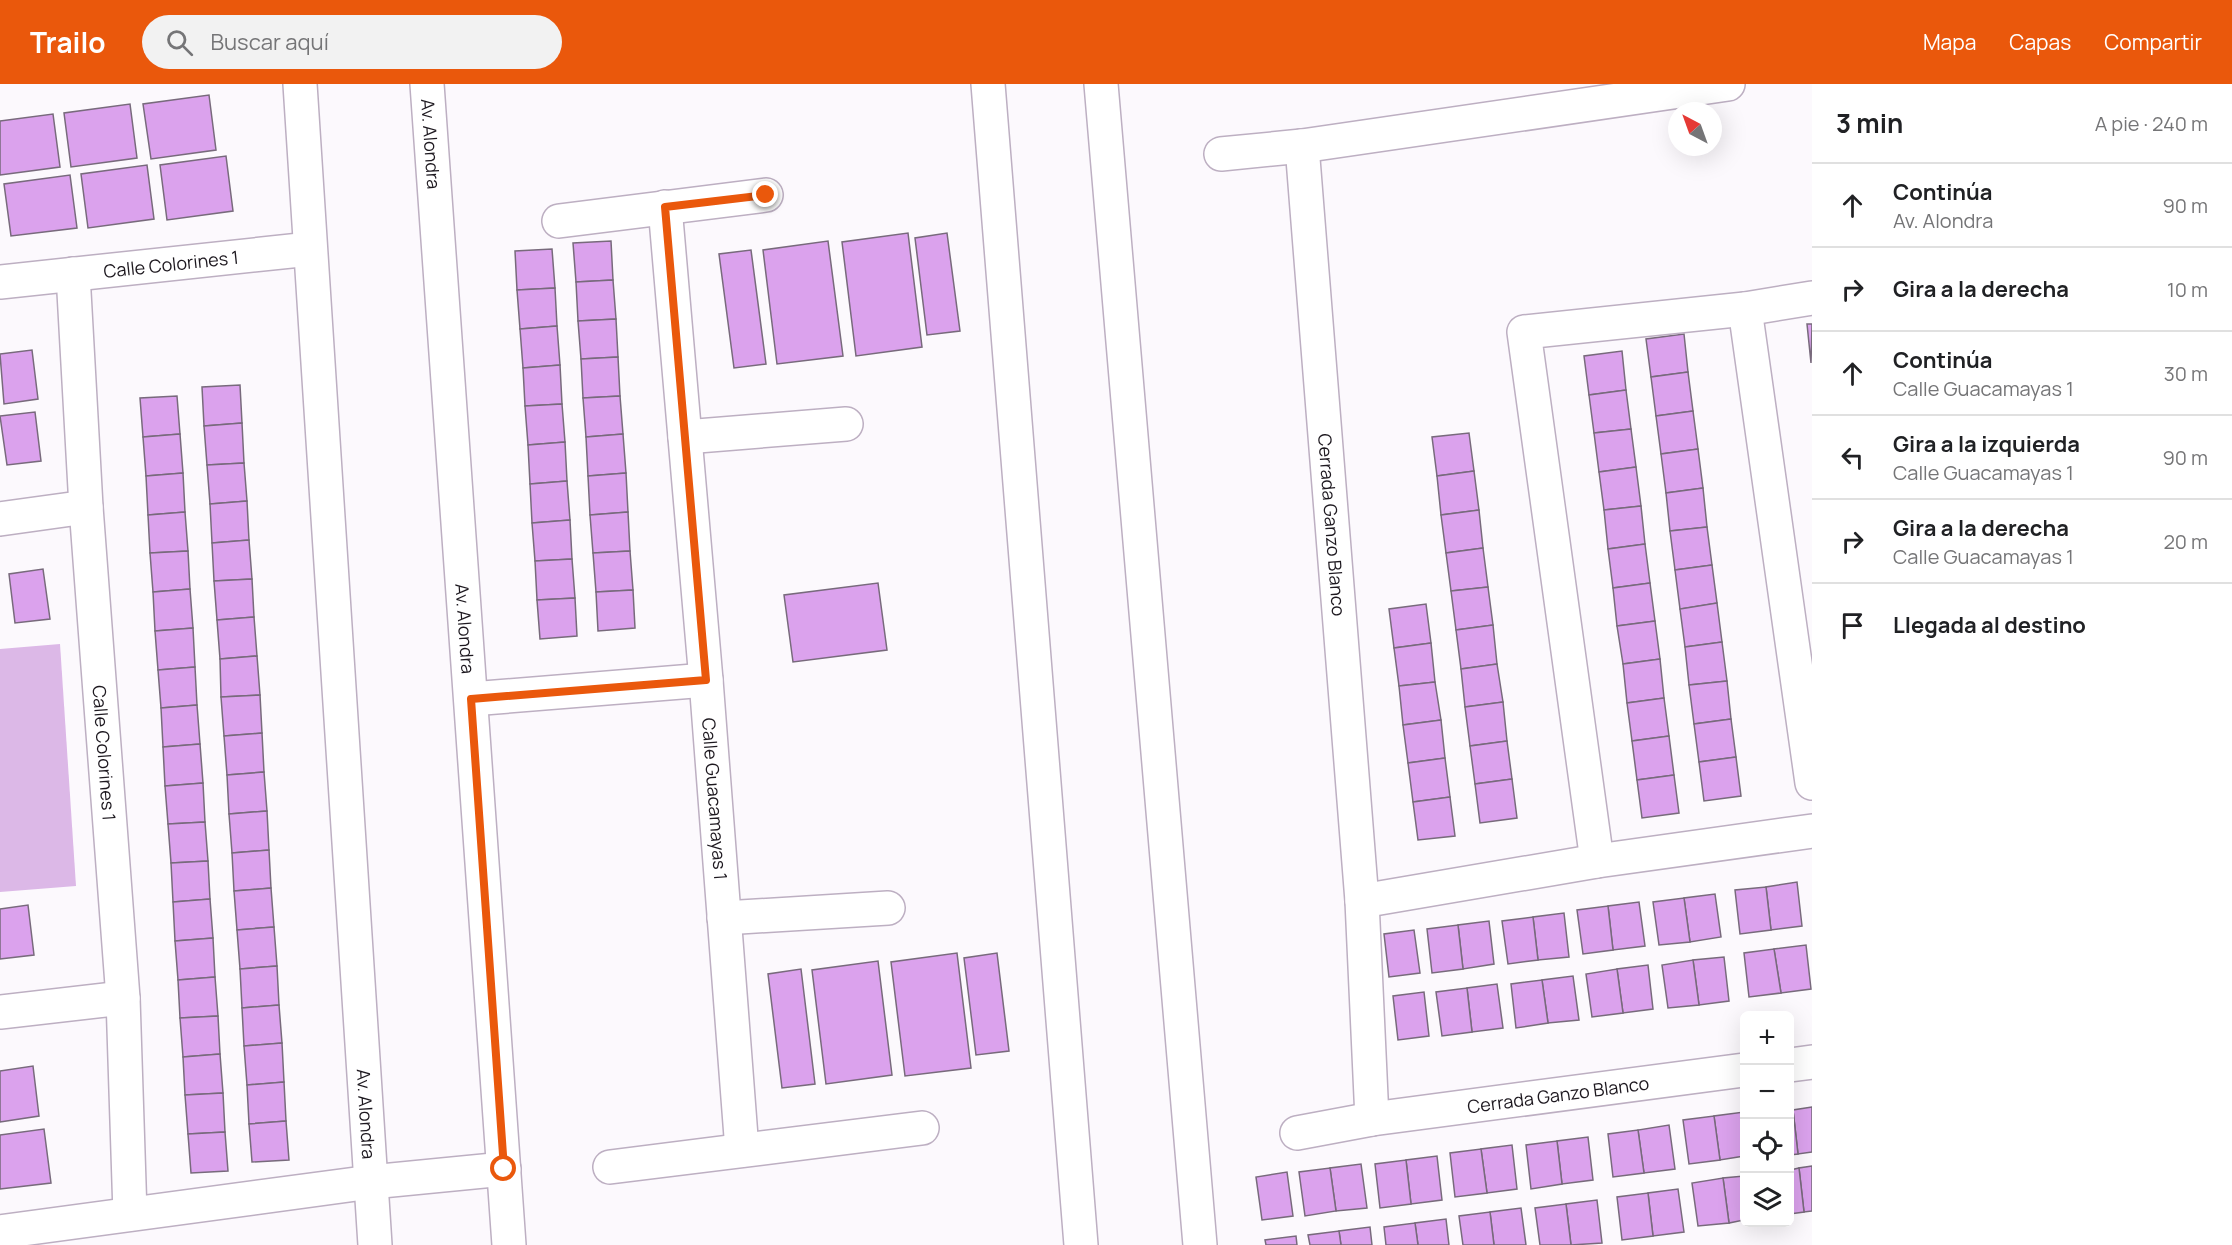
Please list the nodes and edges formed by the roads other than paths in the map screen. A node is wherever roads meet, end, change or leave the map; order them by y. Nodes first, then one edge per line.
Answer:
1 (300, 84) edge
2 (427, 84) edge
3 (988, 84) edge
4 (1101, 84) edge
5 (1728, 84) edge
6 (1302, 146) junction
7 (1221, 154) dead end
8 (766, 195) dead end
9 (665, 207) junction
10 (559, 221) dead end
11 (310, 249) junction
12 (73, 274) junction
13 (0, 282) edge
14 (1812, 298) edge
15 (1745, 309) junction
16 (846, 424) dead end
17 (685, 437) junction
18 (86, 507) junction
19 (0, 519) edge
20 (706, 680) junction
21 (471, 699) junction
22 (1812, 783) edge
23 (1812, 831) edge
24 (1597, 861) junction
25 (1362, 901) junction
26 (888, 908) dead end
27 (724, 918) junction
28 (123, 998) junction
29 (0, 1012) edge
30 (1812, 1062) edge
31 (1794, 1064) edge
32 (1740, 1071) edge
33 (1372, 1119) junction
34 (922, 1128) dead end
35 (1297, 1133) dead end
36 (742, 1150) junction
37 (610, 1167) dead end
38 (504, 1169) junction
39 (371, 1182) junction
40 (130, 1214) junction
41 (0, 1232) edge
42 (375, 1245) edge
43 (509, 1245) edge
44 (1081, 1245) edge
45 (1200, 1245) edge

1 - 11 street, Av. Alondra
2 - 21 street, Av. Alondra
3 - 44 street
4 - 45 street
5 - 6 street
6 - 7 street
6 - 25 street, Cerrada Ganzo Blanco
8 - 9 street
9 - 10 street
9 - 17 street, Calle Guacamayas 1
11 - 12 street, Calle Colorines 1
11 - 39 street, Av. Alondra
12 - 13 street, Calle Colorines 1
12 - 18 street, Calle Colorines 1
14 - 15 street
15 - 22 street
15 - 24 street
16 - 17 street
17 - 20 street, Calle Guacamayas 1
18 - 19 street
18 - 28 street, Calle Colorines 1
20 - 21 street
20 - 27 street, Calle Guacamayas 1
21 - 38 street, Av. Alondra
23 - 24 street
24 - 25 street
25 - 33 street, Cerrada Ganzo Blanco
26 - 27 street
27 - 36 street, Calle Guacamayas 1
28 - 29 street
28 - 40 street, Calle Colorines 1
30 - 31 street
32 - 33 street, Cerrada Ganzo Blanco
33 - 35 street, Cerrada Ganzo Blanco
34 - 36 street
36 - 37 street
38 - 39 street
38 - 43 street, Av. Alondra
39 - 40 street
39 - 42 street, Av. Alondra
40 - 41 street

